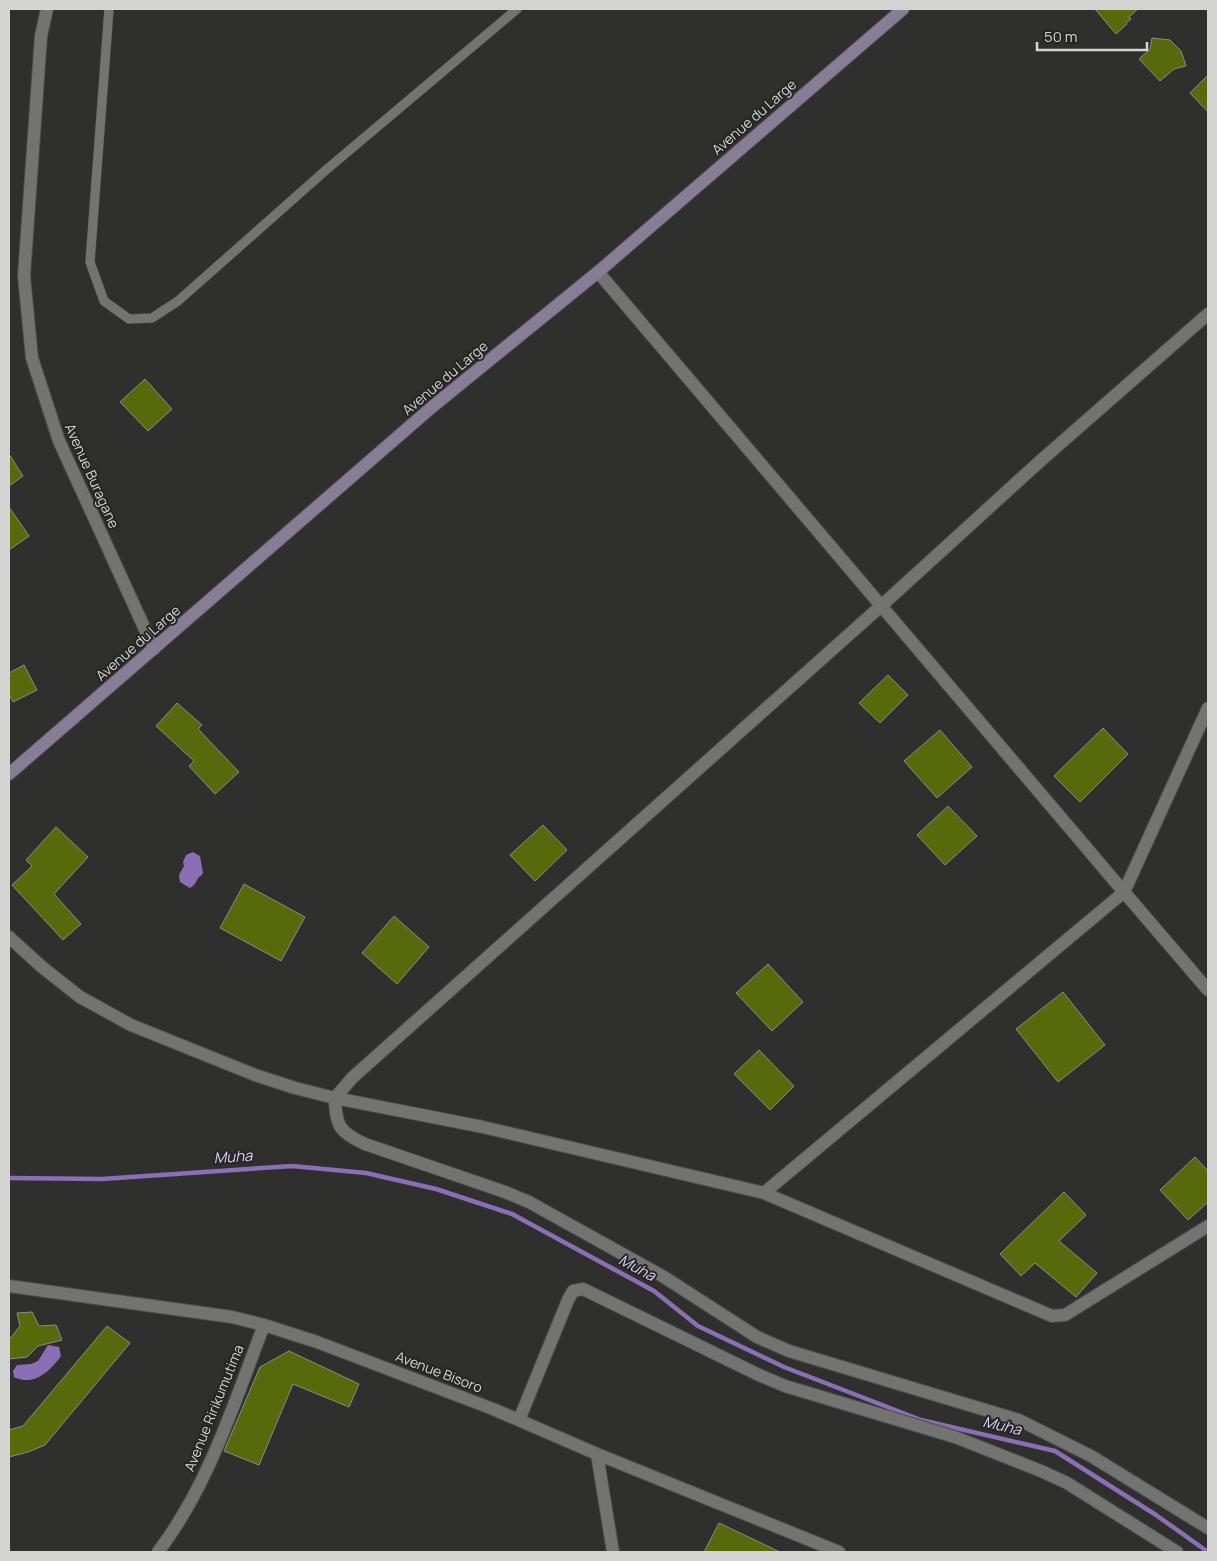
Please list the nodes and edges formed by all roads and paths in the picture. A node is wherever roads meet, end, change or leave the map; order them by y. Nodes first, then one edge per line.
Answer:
1 (46, 9) edge
2 (109, 9) edge
3 (518, 9) edge
4 (903, 9) edge
5 (598, 272) junction
6 (1208, 314) edge
7 (881, 606) junction
8 (154, 648) junction
9 (1208, 708) edge
10 (9, 774) edge
11 (1124, 892) junction
12 (9, 937) edge
13 (1208, 990) edge
14 (335, 1098) junction
15 (764, 1192) junction
16 (1208, 1226) edge
17 (9, 1286) edge
18 (264, 1325) junction
19 (519, 1420) junction
20 (597, 1454) junction
21 (1208, 1528) edge
22 (158, 1552) edge
23 (613, 1552) edge
24 (839, 1552) edge
25 (1177, 1552) edge

1 - 8 street, Avenue Buragane
2 - 3 lane
4 - 5 main road, Avenue du Large
5 - 7 street
5 - 8 main road, Avenue du Large
6 - 7 street
7 - 11 street
7 - 14 street
8 - 10 main road, Avenue du Large
9 - 11 street
11 - 13 street
11 - 15 street
12 - 14 street
14 - 15 street
14 - 21 street
15 - 16 street
17 - 18 street, Avenue Bisoro
18 - 19 street, Avenue Bisoro
18 - 22 street, Avenue Ririkumutima
19 - 20 street, Avenue Bisoro
19 - 25 street
20 - 23 street
20 - 24 street, Avenue Bisoro

